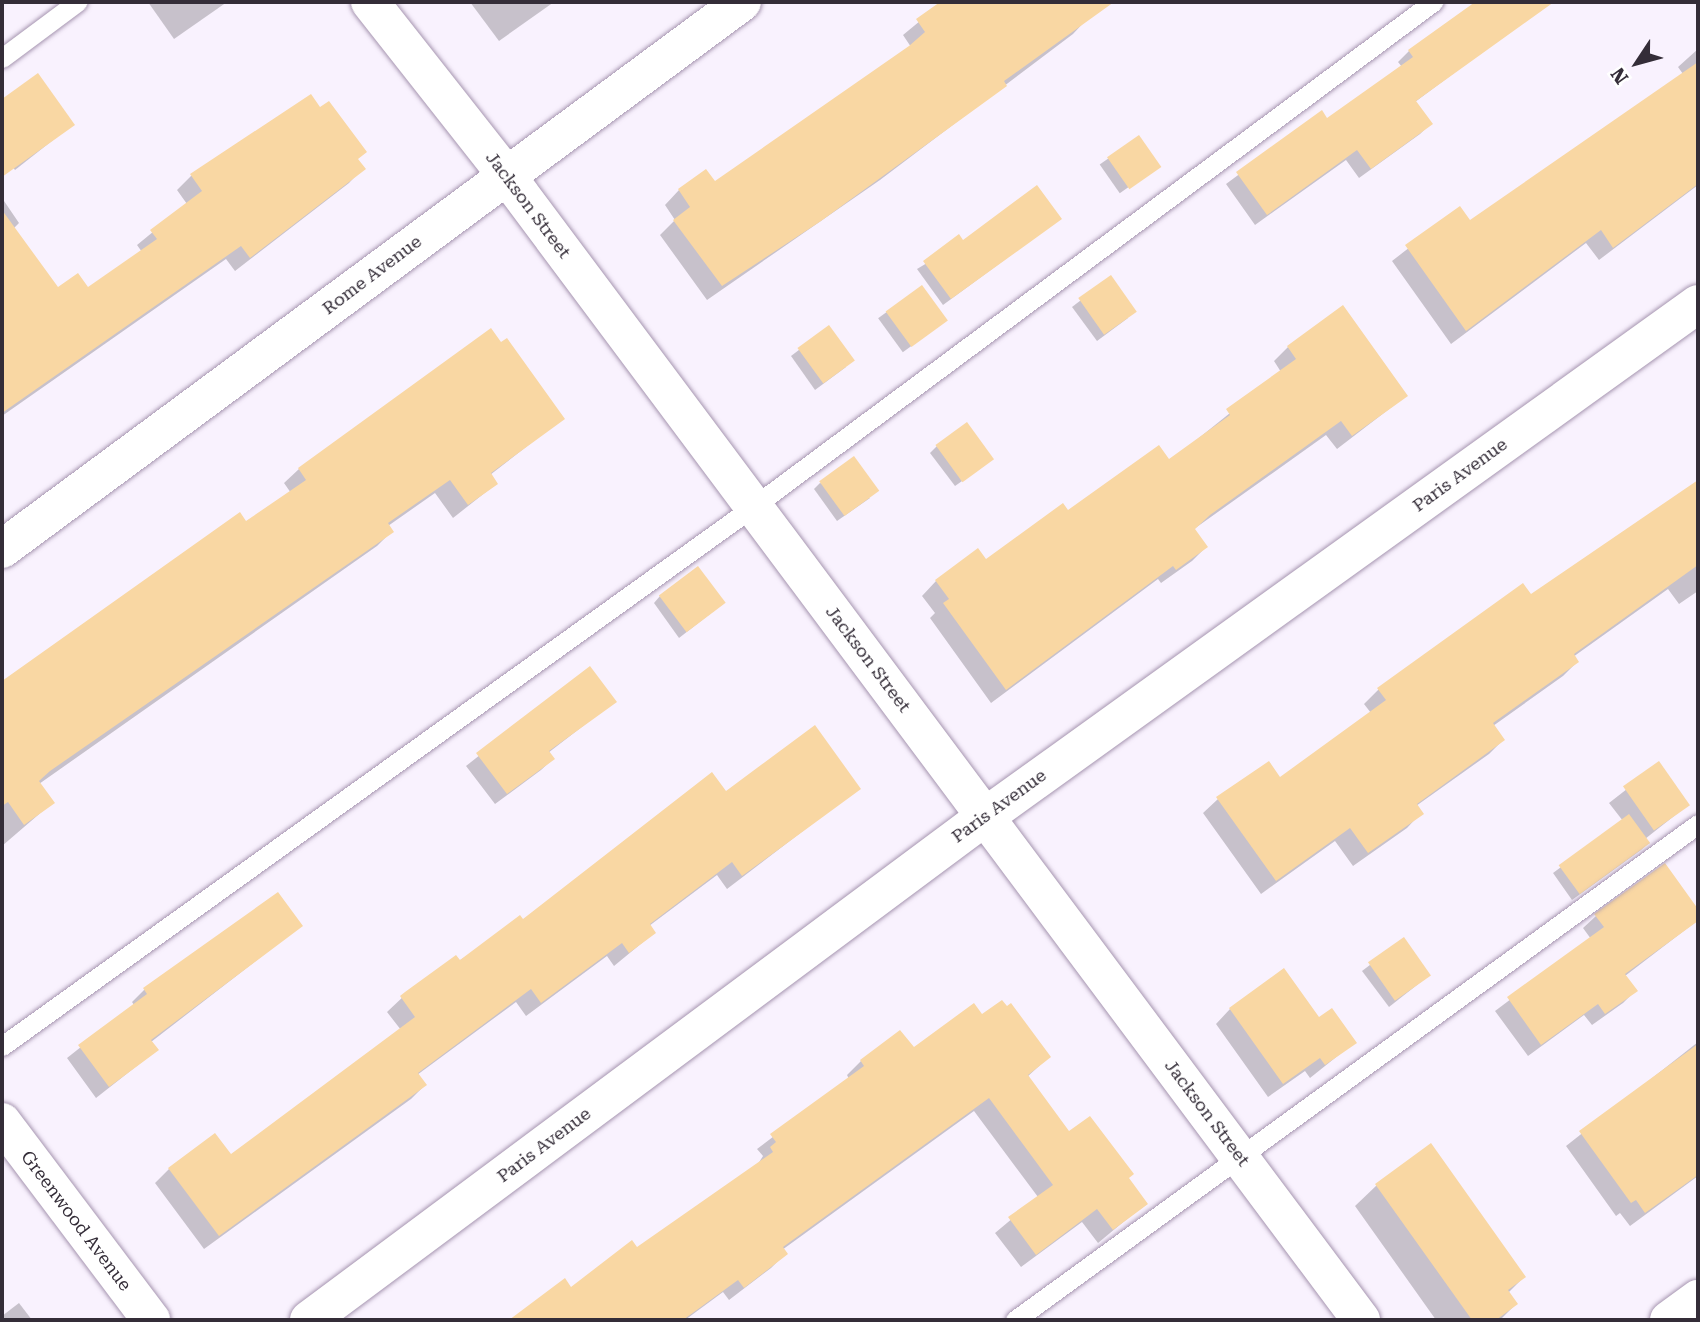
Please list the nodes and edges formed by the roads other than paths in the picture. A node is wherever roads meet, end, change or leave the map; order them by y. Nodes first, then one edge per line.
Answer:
1 (77, 2) edge
2 (370, 2) edge
3 (743, 2) edge
4 (1433, 2) edge
5 (2, 58) edge
6 (506, 175) junction
7 (1698, 304) edge
8 (754, 506) junction
9 (2, 549) edge
10 (986, 816) junction
11 (1698, 824) edge
12 (2, 1046) edge
13 (2, 1122) edge
14 (1240, 1158) junction
15 (1698, 1299) edge
16 (151, 1320) edge
17 (309, 1320) edge
18 (1015, 1320) edge
19 (1361, 1320) edge
20 (1669, 1320) edge

1 - 5 lane
2 - 6 street, Jackson Street
3 - 6 street, Rome Avenue
4 - 8 lane
6 - 8 street, Jackson Street
6 - 9 street, Rome Avenue
7 - 10 street, Paris Avenue
8 - 10 street, Jackson Street
8 - 12 lane
10 - 14 street, Jackson Street
10 - 17 street, Paris Avenue
11 - 14 lane
13 - 16 street, Greenwood Avenue
14 - 18 lane
14 - 19 street, Jackson Street
15 - 20 street

